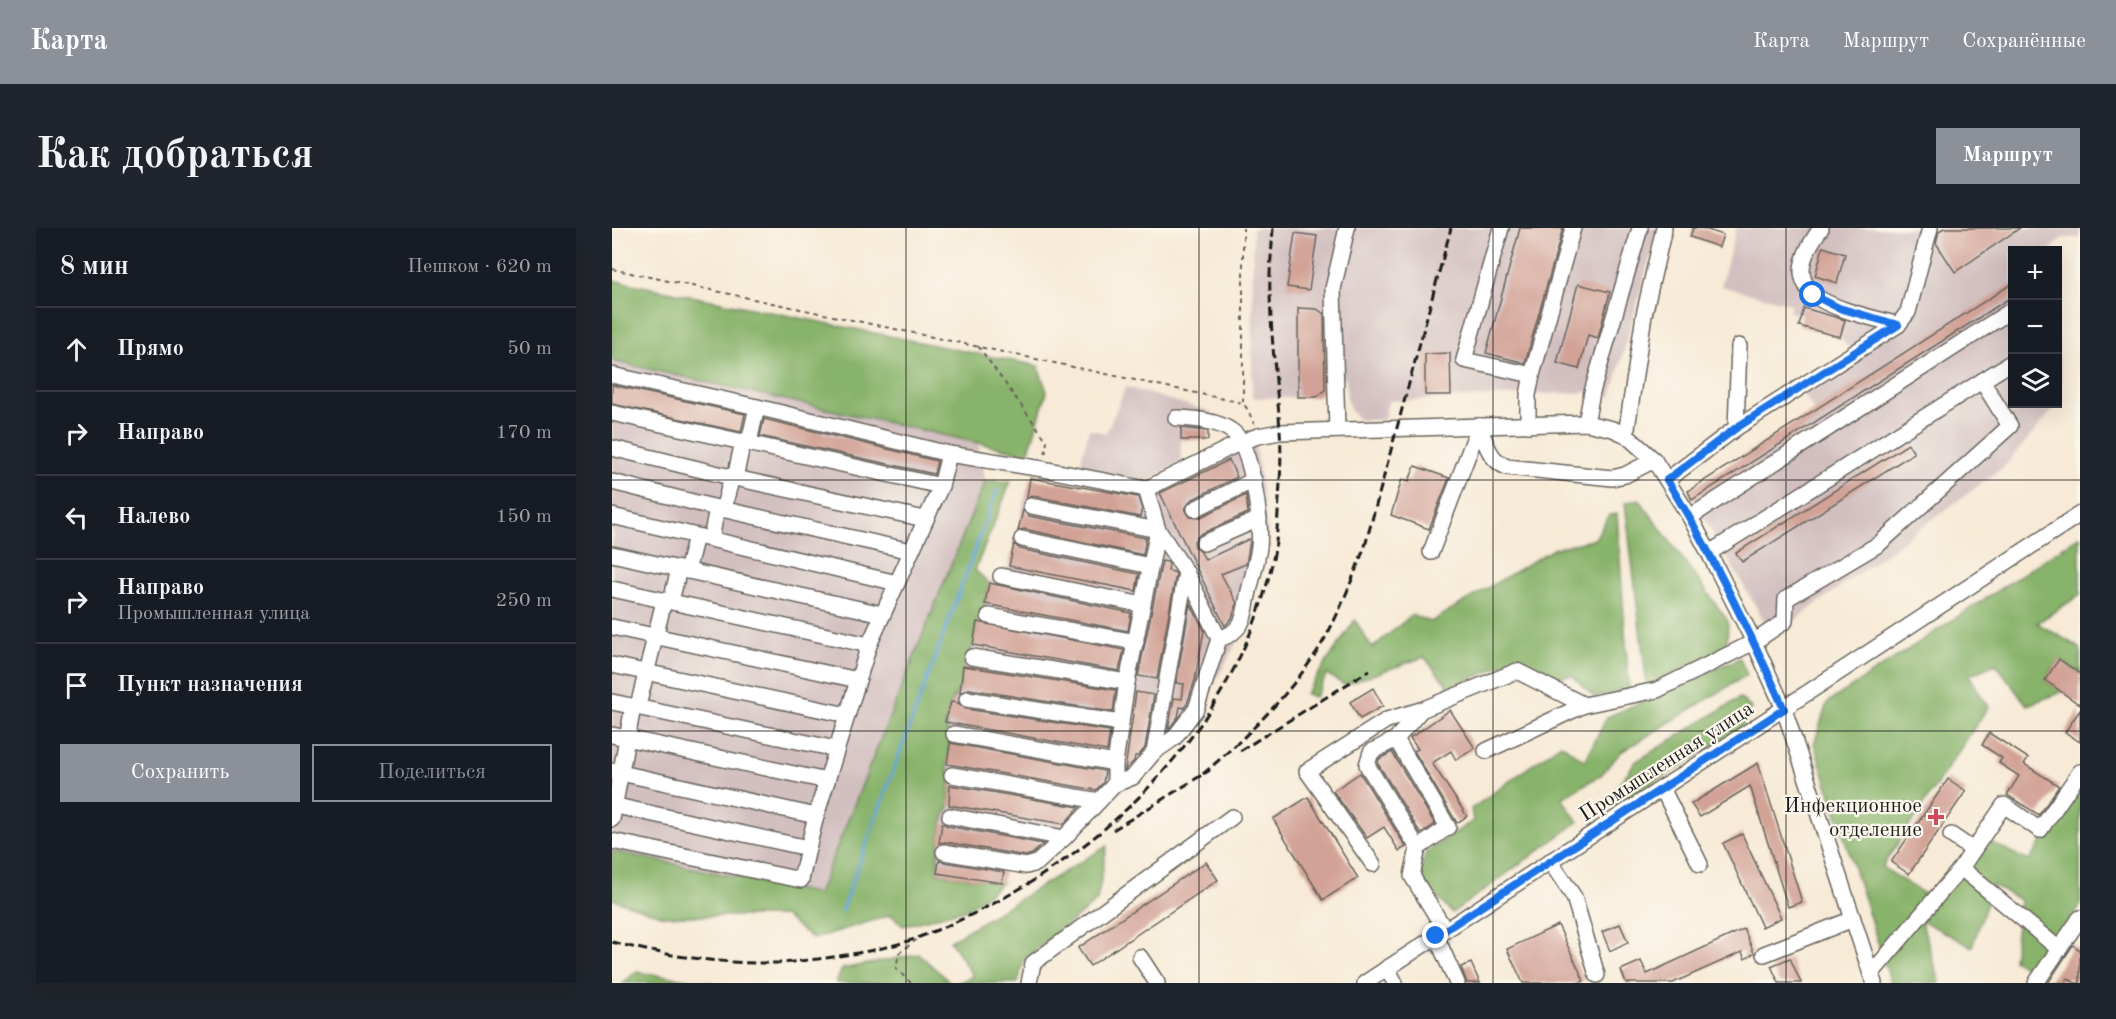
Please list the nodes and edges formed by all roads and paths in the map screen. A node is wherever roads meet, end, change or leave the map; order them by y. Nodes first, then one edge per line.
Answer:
1 (1243, 228) edge
2 (1347, 228) edge
3 (1502, 228) edge
4 (1573, 228) edge
5 (1640, 228) edge
6 (1664, 228) edge
7 (1821, 228) edge
8 (1930, 228) edge
9 (612, 269) edge
10 (2008, 313) edge
11 (1898, 325) junction
12 (978, 346) junction
13 (1739, 346) dead end
14 (2008, 365) edge
15 (612, 375) edge
16 (1532, 375) junction
17 (1982, 381) junction
18 (1242, 403) junction
19 (757, 407) junction
20 (612, 413) edge
21 (1176, 418) dead end
22 (1586, 423) junction
23 (1528, 425) junction
24 (1479, 426) junction
25 (1736, 428) junction
26 (1337, 430) junction
27 (1626, 435) junction
28 (1258, 436) junction
29 (746, 442) junction
30 (1241, 442) junction
31 (612, 448) edge
32 (949, 454) junction
33 (1653, 460) junction
34 (1043, 469) junction
35 (734, 477) junction
36 (1254, 480) junction
37 (1667, 480) junction
38 (612, 482) edge
39 (941, 486) junction
40 (1146, 489) junction
41 (1031, 506) dead end
42 (720, 509) junction
43 (1195, 509) dead end
44 (2080, 514) edge
45 (612, 516) edge
46 (1690, 517) junction
47 (925, 519) junction
48 (1259, 519) junction
49 (1158, 530) junction
50 (704, 538) junction
51 (1022, 539) dead end
52 (1204, 543) dead end
53 (911, 551) junction
54 (1431, 552) dead end
55 (1709, 552) junction
56 (612, 554) edge
57 (1150, 566) junction
58 (683, 570) junction
59 (1186, 572) junction
60 (1001, 576) dead end
61 (897, 583) junction
62 (612, 589) edge
63 (667, 601) junction
64 (1143, 605) junction
65 (882, 614) junction
66 (989, 616) dead end
67 (612, 627) edge
68 (656, 636) junction
69 (1219, 639) junction
70 (1136, 642) junction
71 (1754, 642) junction
72 (869, 645) junction
73 (972, 657) dead end
74 (612, 665) edge
75 (646, 673) junction
76 (858, 680) junction
77 (1127, 682) junction
78 (967, 699) dead end
79 (612, 702) edge
80 (1584, 705) junction
81 (633, 707) junction
82 (1784, 709) junction
83 (1420, 710) junction
84 (847, 715) junction
85 (1121, 723) junction
86 (954, 734) dead end
87 (619, 737) edge
88 (1396, 739) junction
89 (836, 749) junction
90 (1486, 751) dead end
91 (1154, 752) junction
92 (1115, 763) junction
93 (616, 772) edge
94 (2080, 772) edge
95 (952, 775) dead end
96 (827, 781) junction
97 (1114, 784) junction
98 (1662, 788) junction
99 (1100, 801) junction
100 (613, 810) edge
101 (816, 816) junction
102 (950, 816) dead end
103 (1232, 817) dead end
104 (1951, 835) dead end
105 (1064, 838) junction
106 (612, 841) edge
107 (808, 848) junction
108 (1418, 848) junction
109 (1973, 850) junction
110 (944, 852) dead end
111 (1551, 861) junction
112 (1373, 864) dead end
113 (1700, 864) dead end
114 (1961, 868) junction
115 (2080, 918) edge
116 (1853, 919) junction
117 (1440, 933) junction
118 (920, 937) dead end
119 (2059, 949) junction
120 (1764, 954) dead end
121 (1140, 957) dead end
122 (1388, 968) junction
123 (1598, 975) dead end
124 (1873, 979) edge
125 (911, 983) edge
126 (1029, 983) edge
127 (1157, 983) edge
128 (1365, 983) edge
129 (1395, 983) edge
130 (1457, 983) edge
131 (2036, 983) edge

1 - 18 path
2 - 26 street
3 - 16 street
4 - 16 street
5 - 22 street
6 - 27 street
7 - 11 street
8 - 11 street
9 - 12 path
10 - 46 street
11 - 25 street
12 - 18 path
12 - 34 path
13 - 25 street
14 - 17 street
15 - 19 street
16 - 23 street
17 - 55 street
17 - 71 street
18 - 28 path
19 - 29 street
19 - 32 street
20 - 29 street
21 - 30 street
22 - 23 street
22 - 27 street
23 - 24 street
24 - 26 street
24 - 33 street
24 - 54 street
25 - 37 street
26 - 28 street
27 - 33 street
28 - 30 street
29 - 35 street
29 - 39 street
30 - 36 street
30 - 40 street
31 - 35 street
32 - 34 street
32 - 39 street
33 - 37 street
34 - 40 street
35 - 42 street
35 - 47 street
36 - 43 street
36 - 48 street
37 - 46 street
38 - 42 street
39 - 47 street
40 - 49 street
41 - 49 street
42 - 50 street
42 - 53 street
44 - 82 street, Промышленная улица
45 - 50 street
46 - 55 street
47 - 53 street
48 - 52 street
48 - 69 street
49 - 57 street
49 - 59 street
50 - 58 street
50 - 61 street
51 - 57 street
53 - 61 street
55 - 71 street
56 - 58 street
57 - 64 street
58 - 63 street
58 - 65 street
59 - 69 street
59 - 91 street
60 - 64 street
61 - 65 street
62 - 63 street
63 - 68 street
63 - 72 street
64 - 70 street
65 - 72 street
66 - 70 street
67 - 68 street
68 - 75 street
68 - 76 street
69 - 91 street
70 - 77 street
71 - 80 street
71 - 82 street
72 - 76 street
73 - 77 street
74 - 75 street
75 - 81 street
75 - 84 street
76 - 84 street
77 - 85 street
78 - 85 street
79 - 81 street
80 - 83 street
80 - 90 street
81 - 87 street
81 - 89 street
82 - 98 street, Промышленная улица
82 - 116 street
83 - 88 street
83 - 112 street
84 - 89 street
85 - 92 street
86 - 92 street
87 - 93 street
87 - 96 street
88 - 108 street
88 - 108 street
89 - 96 street
91 - 97 street
92 - 97 street
93 - 100 street
93 - 101 street
94 - 109 street
95 - 99 street
96 - 101 street
97 - 99 street
98 - 111 street, Промышленная улица
98 - 113 street
99 - 105 street
100 - 107 street
101 - 107 street
102 - 105 street
103 - 126 street
104 - 109 street
105 - 110 street
106 - 107 street
108 - 117 street
109 - 114 street
111 - 117 street, Промышленная улица
111 - 123 street
114 - 119 street
114 - 124 street
115 - 119 street
116 - 120 street
116 - 124 street
117 - 122 street, Промышленная улица
117 - 130 street
118 - 125 path
119 - 131 street
121 - 127 street
122 - 128 street, Промышленная улица
122 - 129 street

